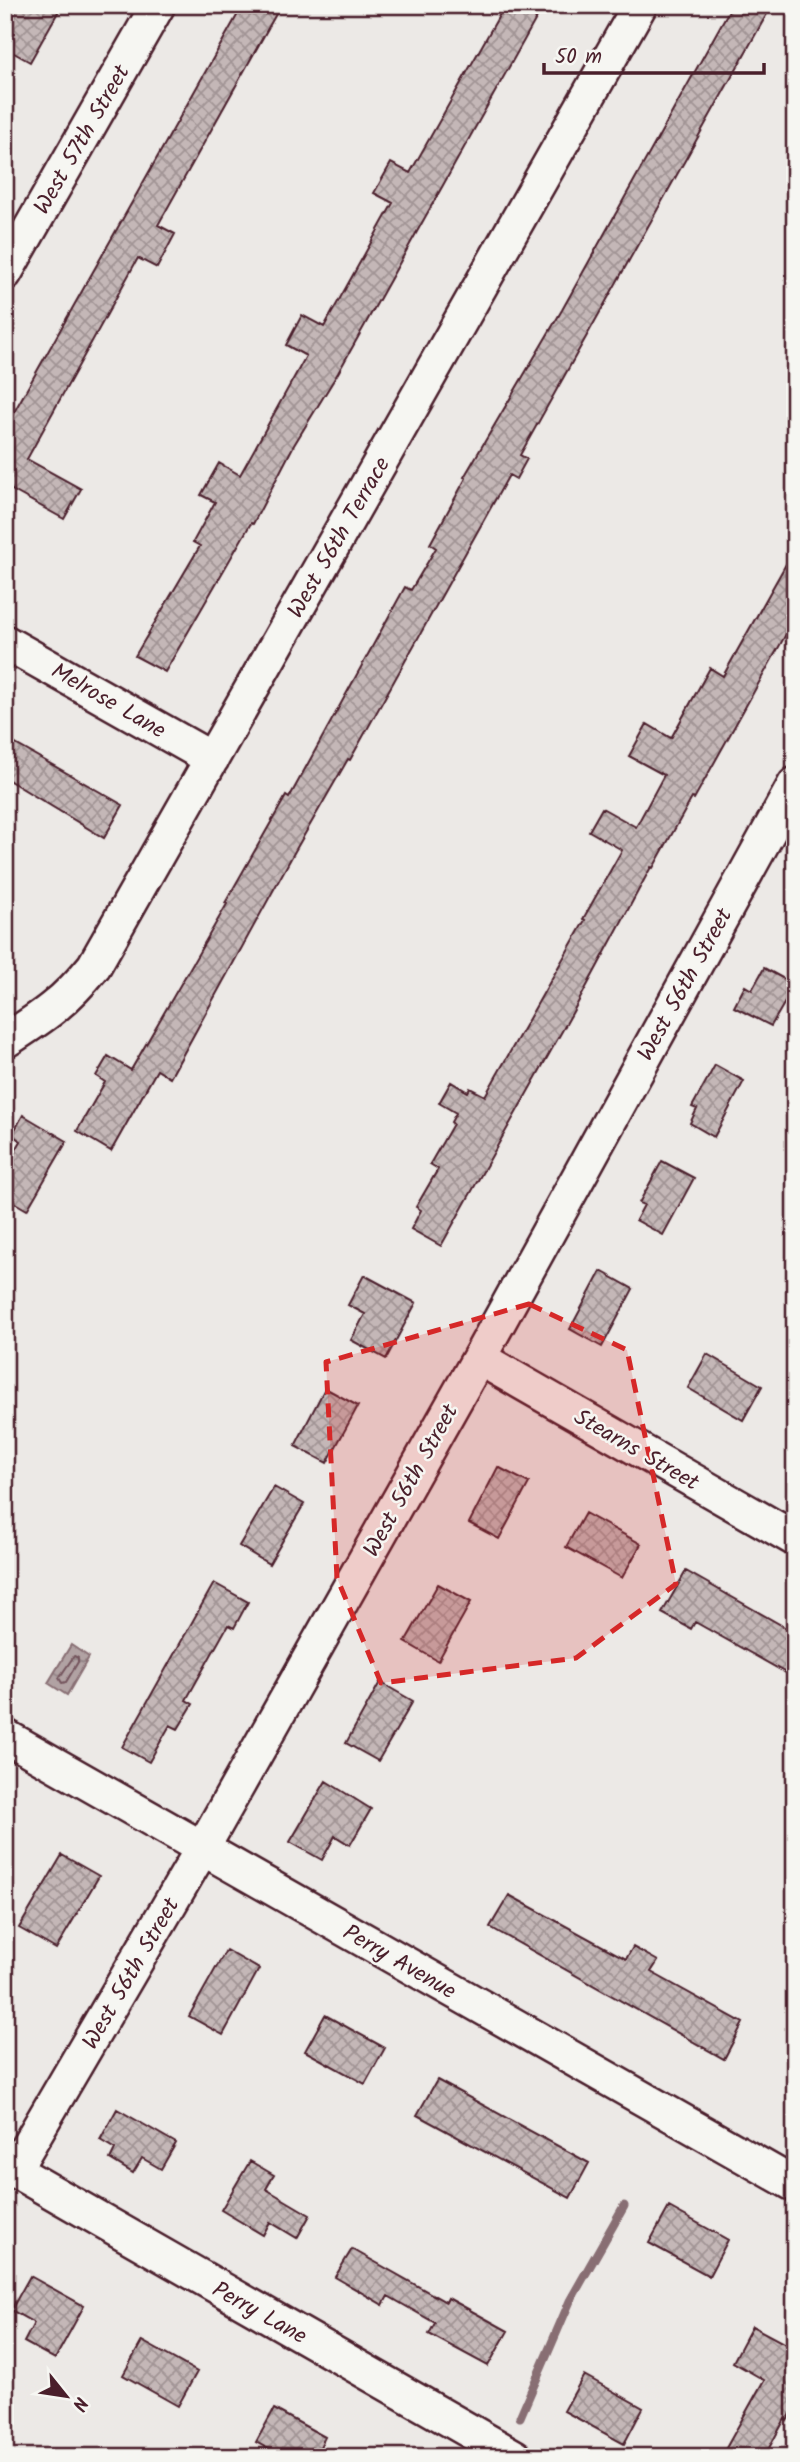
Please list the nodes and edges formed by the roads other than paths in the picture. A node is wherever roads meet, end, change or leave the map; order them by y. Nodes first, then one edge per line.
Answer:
1 (158, 5) edge
2 (640, 5) edge
3 (5, 273) edge
4 (5, 642) edge
5 (212, 759) junction
6 (795, 784) edge
7 (5, 1041) edge
8 (479, 1359) junction
9 (795, 1539) edge
10 (5, 1736) edge
11 (202, 1849) junction
12 (10, 2168) edge
13 (795, 2185) edge
14 (515, 2457) edge

1 - 3 street, West 57th Street
2 - 5 street, West 56th Terrace
4 - 5 street, Melrose Lane
5 - 7 street, West 56th Terrace
6 - 8 street, West 56th Street
8 - 9 street, Stearns Street
8 - 11 street, West 56th Street
10 - 11 street, Perry Avenue
11 - 12 street, West 56th Street
11 - 13 street, Perry Avenue
12 - 14 street, Perry Lane

